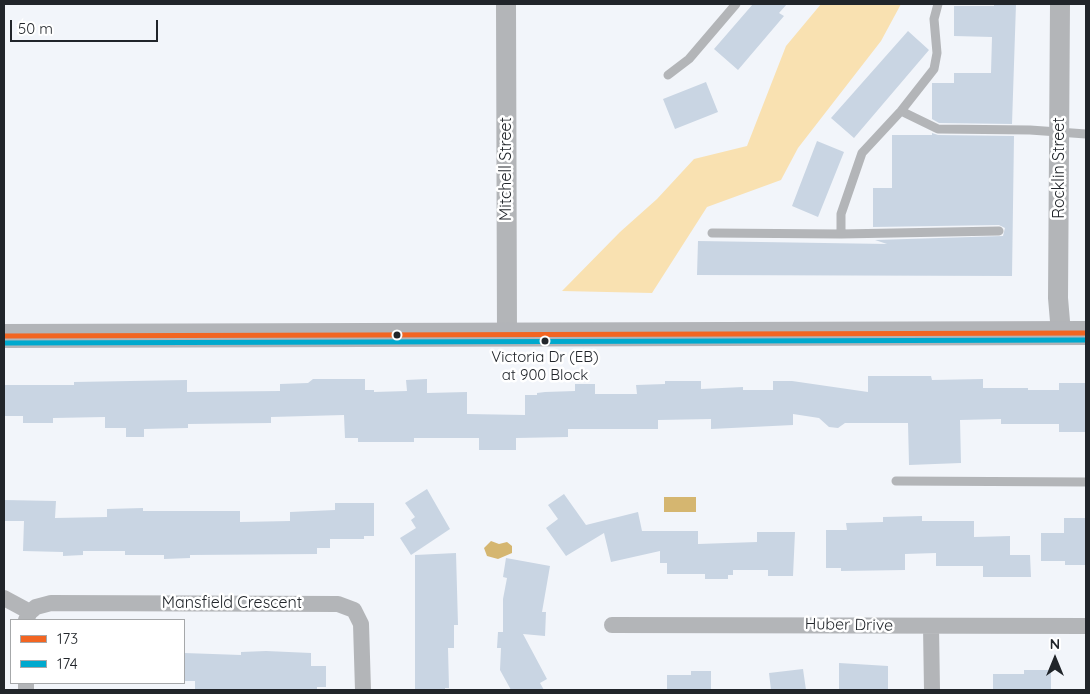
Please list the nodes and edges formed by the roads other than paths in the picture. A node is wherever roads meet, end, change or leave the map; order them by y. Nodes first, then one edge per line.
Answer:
1 (506, 4) edge
2 (736, 4) edge
3 (938, 4) edge
4 (1060, 4) edge
5 (668, 74) dead end
6 (901, 111) junction
7 (1059, 131) junction
8 (1086, 134) edge
9 (999, 231) dead end
10 (712, 232) dead end
11 (840, 234) junction
12 (1086, 332) edge
13 (1061, 333) junction
14 (507, 335) junction
15 (4, 336) edge
16 (896, 481) dead end
17 (1086, 482) edge
18 (4, 598) edge
19 (28, 616) edge
20 (612, 626) dead end
21 (932, 626) junction
22 (1086, 626) edge
23 (363, 690) edge
24 (932, 690) edge

1 - 14 street, Mitchell Street
2 - 5 lane
3 - 6 lane
4 - 7 street, Rocklin Street
6 - 7 lane
6 - 11 lane
7 - 8 lane
7 - 13 street, Rocklin Street
9 - 11 lane
10 - 11 lane
12 - 13 main road
13 - 14 main road
14 - 15 main road
16 - 17 lane
18 - 19 street, Mansfield Crescent
19 - 23 street, Mansfield Crescent
20 - 21 street, Huber Drive
21 - 22 street, Huber Drive
21 - 24 street

